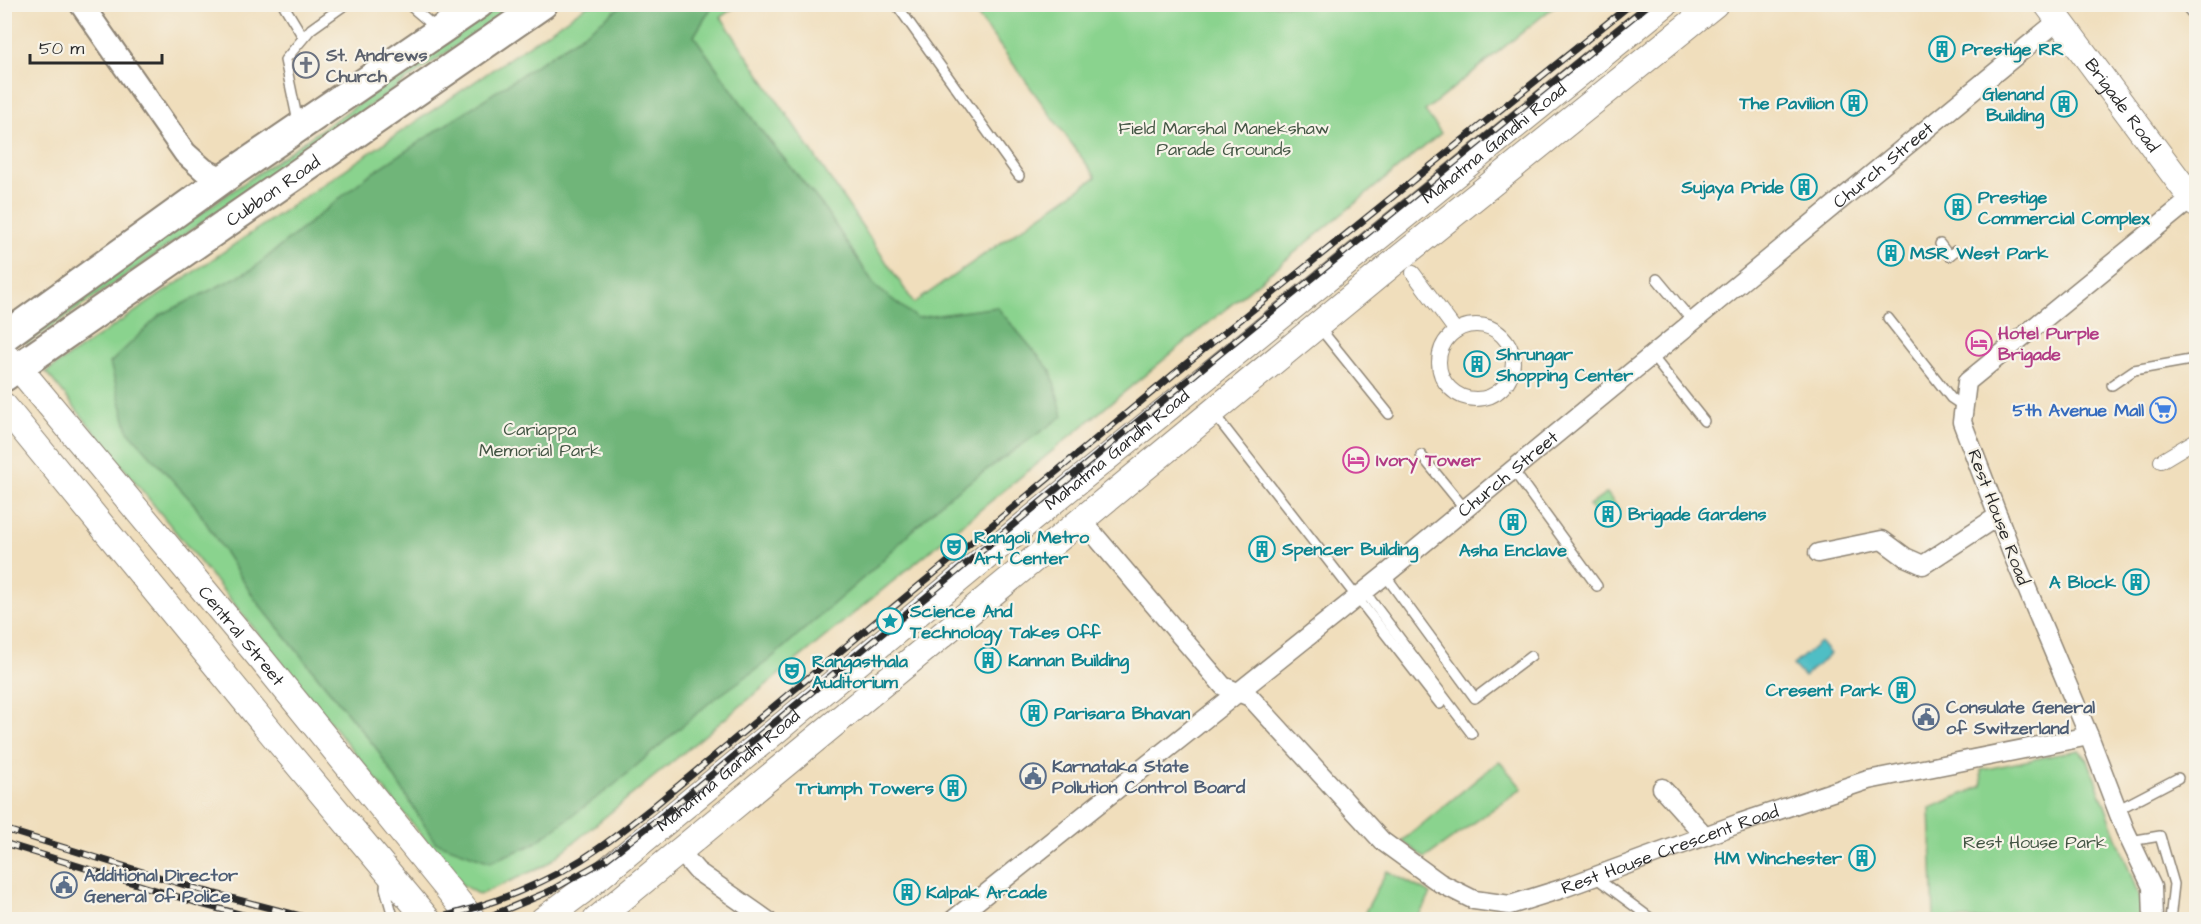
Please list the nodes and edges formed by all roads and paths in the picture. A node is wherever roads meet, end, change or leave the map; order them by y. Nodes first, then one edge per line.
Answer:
1 (81, 4) edge
2 (283, 4) edge
3 (345, 4) edge
4 (408, 4) edge
5 (478, 4) edge
6 (543, 4) edge
7 (896, 4) edge
8 (1665, 4) edge
9 (1715, 4) edge
10 (2191, 5) edge
11 (2196, 11) edge
12 (2053, 12) edge
13 (439, 32) junction
14 (303, 37) junction
15 (299, 128) junction
16 (1019, 176) dead end
17 (223, 179) junction
18 (2195, 199) edge
19 (1940, 244) dead end
20 (1955, 251) dead end
21 (1413, 273) dead end
22 (1657, 279) dead end
23 (1888, 318) dead end
24 (1693, 322) junction
25 (1318, 326) junction
26 (1456, 331) junction
27 (4, 337) edge
28 (1652, 356) junction
29 (2196, 359) edge
30 (9, 366) edge
31 (2112, 385) dead end
32 (4, 406) edge
33 (1963, 406) junction
34 (1213, 412) junction
35 (1389, 414) dead end
36 (1704, 421) dead end
37 (2196, 440) edge
38 (1421, 455) dead end
39 (2161, 461) dead end
40 (1514, 470) junction
41 (1465, 508) junction
42 (1998, 516) junction
43 (1081, 519) junction
44 (1818, 553) dead end
45 (1385, 575) junction
46 (1597, 586) dead end
47 (1361, 594) junction
48 (1531, 656) dead end
49 (262, 660) junction
50 (232, 684) junction
51 (1237, 692) junction
52 (1440, 704) dead end
53 (1472, 734) dead end
54 (2089, 736) junction
55 (2178, 778) dead end
56 (1662, 788) dead end
57 (2117, 810) junction
58 (1705, 836) junction
59 (2130, 841) junction
60 (679, 850) junction
61 (387, 871) junction
62 (1595, 876) junction
63 (394, 920) edge
64 (428, 920) edge
65 (473, 920) edge
66 (543, 920) edge
67 (596, 920) edge
68 (767, 920) edge
69 (953, 920) edge
70 (1653, 920) edge
71 (2153, 920) edge
72 (2170, 920) edge

1 - 17 street
2 - 14 lane
3 - 14 lane
4 - 13 lane
5 - 13 main road, Cubbon Road
6 - 30 main road, Cubbon Road
7 - 16 lane
8 - 66 main road, Mahatma Gandhi Road
9 - 25 main road, Mahatma Gandhi Road
10 - 11 street
12 - 18 main road, Brigade Road
12 - 24 street, Church Street
13 - 15 main road, Cubbon Road
14 - 15 lane
15 - 17 main road, Cubbon Road
17 - 27 main road, Cubbon Road
18 - 33 street, Rest House Road
19 - 20 lane
21 - 26 street
22 - 24 lane
23 - 33 lane
24 - 28 street, Church Street
25 - 34 main road, Mahatma Gandhi Road
25 - 35 lane
26 - 26 street
28 - 36 lane
28 - 40 street, Church Street
29 - 31 lane
30 - 49 main road, Central Street
32 - 50 main road, Central Street
33 - 42 street, Rest House Road
34 - 43 main road, Mahatma Gandhi Road
34 - 47 lane
37 - 39 street
38 - 41 lane
40 - 41 street, Church Street
40 - 46 lane
41 - 45 street, Church Street
42 - 44 street
42 - 54 street, Rest House Road
43 - 51 street, Rest House Crescent Road
43 - 60 main road, Mahatma Gandhi Road
45 - 47 street, Church Street
45 - 48 lane
47 - 51 street, Church Street
47 - 52 lane
47 - 53 lane
49 - 50 main road
49 - 65 main road, Central Street
50 - 61 main road, Central Street
51 - 62 street, Rest House Crescent Road
51 - 69 street, Church Street
54 - 57 street, Rest House Road
54 - 58 street, Rest House Crescent Road
55 - 57 lane
56 - 58 street
57 - 59 street, Rest House Road
58 - 62 street, Rest House Crescent Road
59 - 71 street, Rest House Road
59 - 72 lane
60 - 67 main road, Mahatma Gandhi Road
60 - 68 street
61 - 63 lane
61 - 64 main road, Central Street
62 - 70 lane

